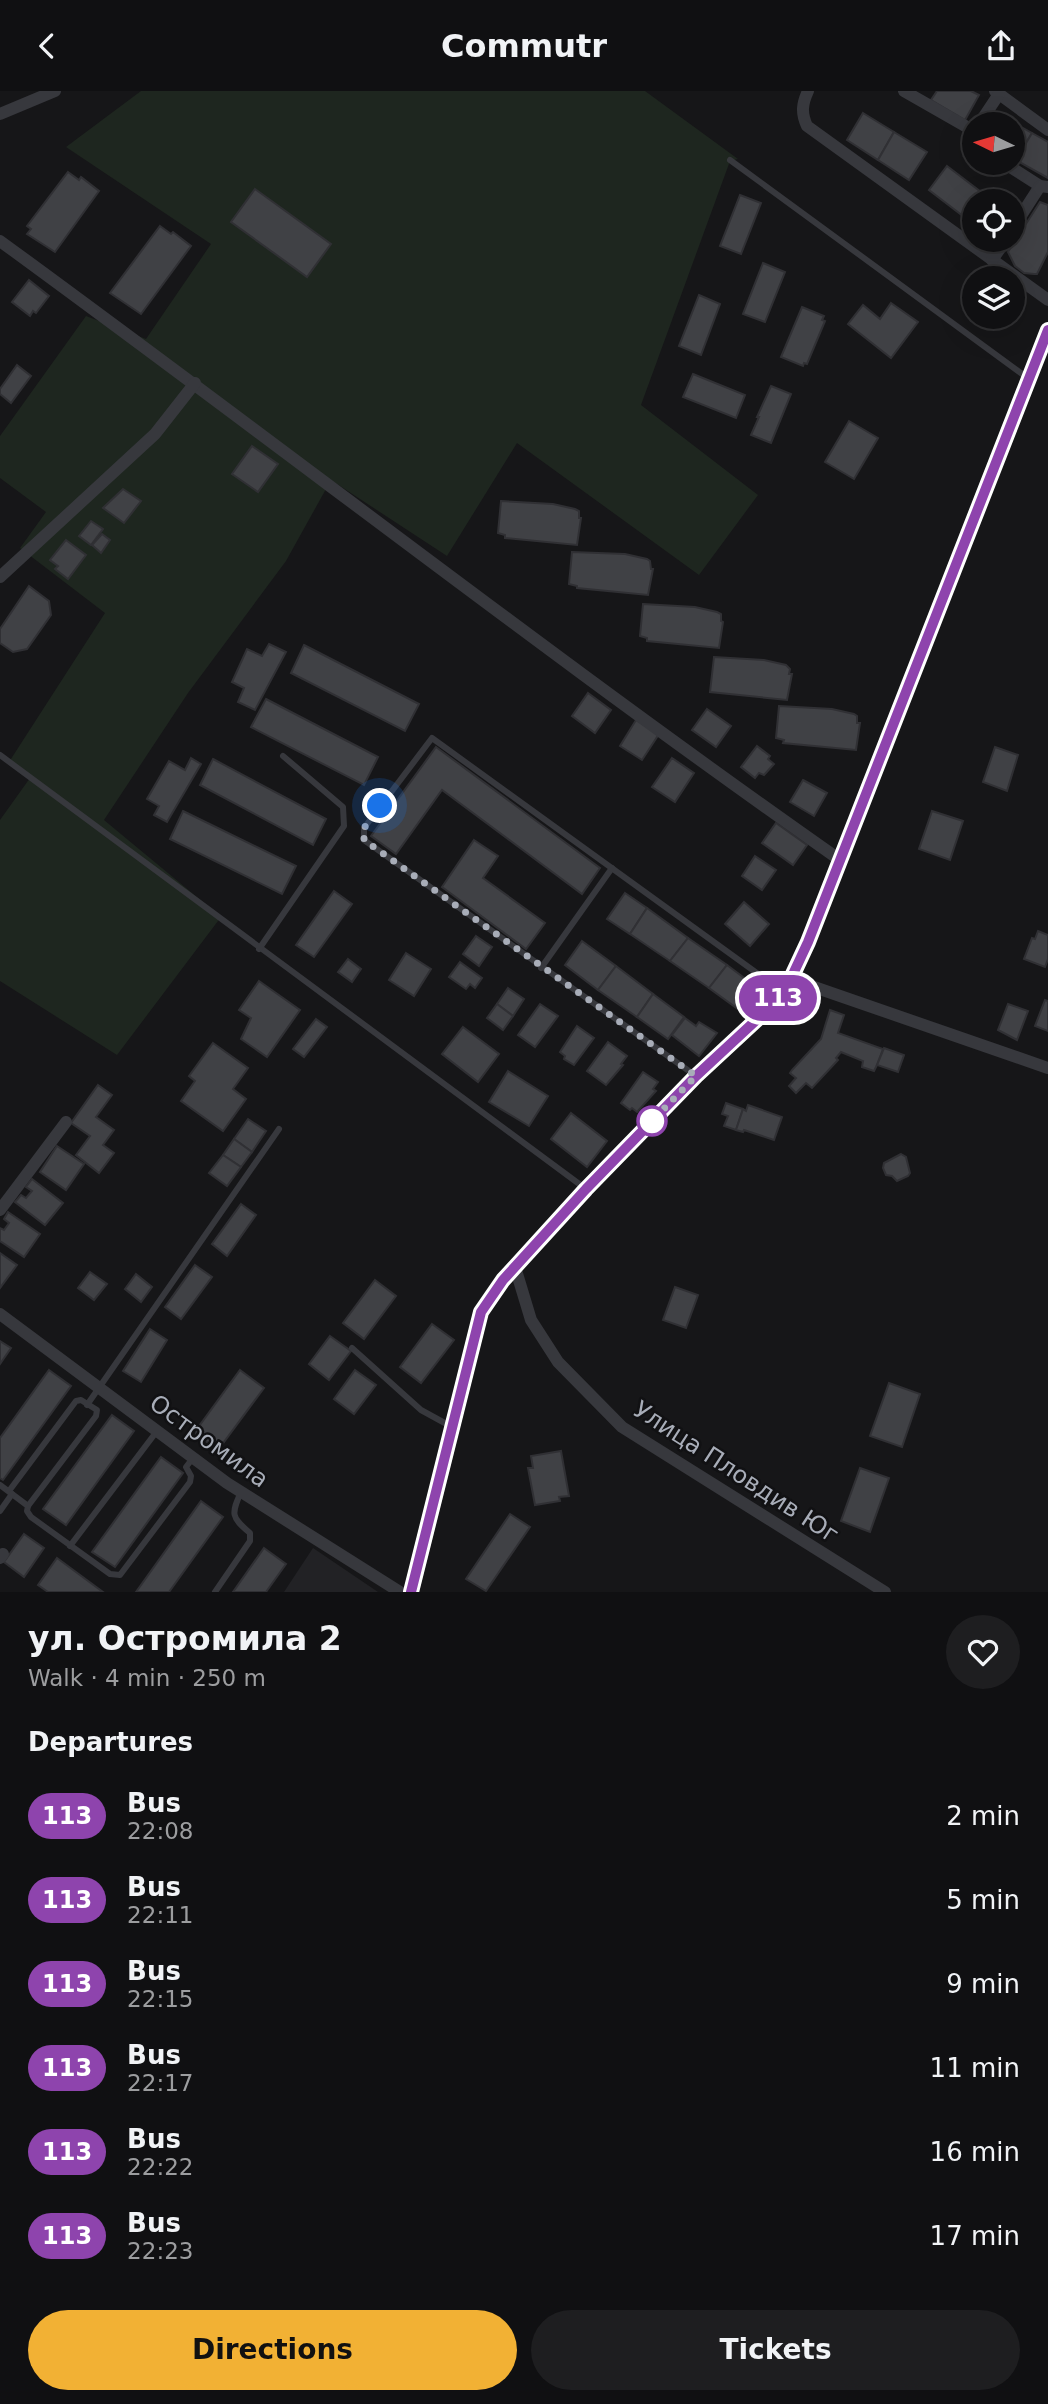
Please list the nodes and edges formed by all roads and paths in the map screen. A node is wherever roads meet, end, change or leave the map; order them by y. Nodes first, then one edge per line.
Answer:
1 (55, 91) edge
2 (808, 91) edge
3 (904, 91) edge
4 (997, 92) edge
5 (986, 112) edge
6 (0, 114) edge
7 (962, 124) edge
8 (1048, 130) edge
9 (730, 160) dead end
10 (1024, 175) edge
11 (1044, 187) edge
12 (1025, 212) edge
13 (0, 241) edge
14 (998, 252) edge
15 (992, 260) junction
16 (1048, 300) edge
17 (1048, 330) edge
18 (1029, 379) junction
19 (195, 383) junction
20 (0, 577) edge
21 (0, 755) edge
22 (283, 756) dead end
23 (840, 860) junction
24 (612, 868) junction
25 (260, 949) junction
26 (541, 968) junction
27 (791, 979) junction
28 (783, 992) junction
29 (1048, 1068) edge
30 (696, 1076) junction
31 (66, 1122) dead end
32 (279, 1129) dead end
33 (586, 1189) junction
34 (0, 1210) edge
35 (515, 1267) junction
36 (0, 1314) edge
37 (352, 1348) dead end
38 (98, 1387) junction
39 (87, 1405) junction
40 (452, 1427) junction
41 (157, 1431) junction
42 (193, 1458) junction
43 (0, 1485) edge
44 (11, 1492) junction
45 (241, 1492) junction
46 (27, 1506) junction
47 (0, 1511) edge
48 (70, 1546) junction
49 (215, 1592) edge
50 (400, 1592) edge
51 (411, 1592) edge
52 (885, 1592) edge

1 - 6 street
2 - 15 street
3 - 7 street
4 - 5 street
4 - 8 street
9 - 18 lane
10 - 11 street
11 - 12 street
13 - 19 street
14 - 15 street
15 - 16 street
17 - 18 street
18 - 23 street
19 - 20 street
19 - 23 street
21 - 25 lane
22 - 25 lane
23 - 27 street
24 - 26 lane
24 - 26 lane
24 - 28 lane
25 - 33 lane
26 - 30 lane
27 - 28 street
27 - 29 street
28 - 30 street
30 - 33 street
31 - 34 street
32 - 38 lane
33 - 35 street
35 - 40 street
35 - 52 street, Улица Пловдив Юг
36 - 38 street, Остромила
37 - 40 lane
38 - 39 lane
38 - 41 street, Остромила
39 - 44 lane
39 - 46 lane
40 - 51 street
41 - 42 street, Остромила
41 - 48 lane
42 - 45 street, Остромила
42 - 48 lane
43 - 44 lane
44 - 46 lane
44 - 47 lane
45 - 49 lane
45 - 50 street, Остромила
46 - 48 lane

